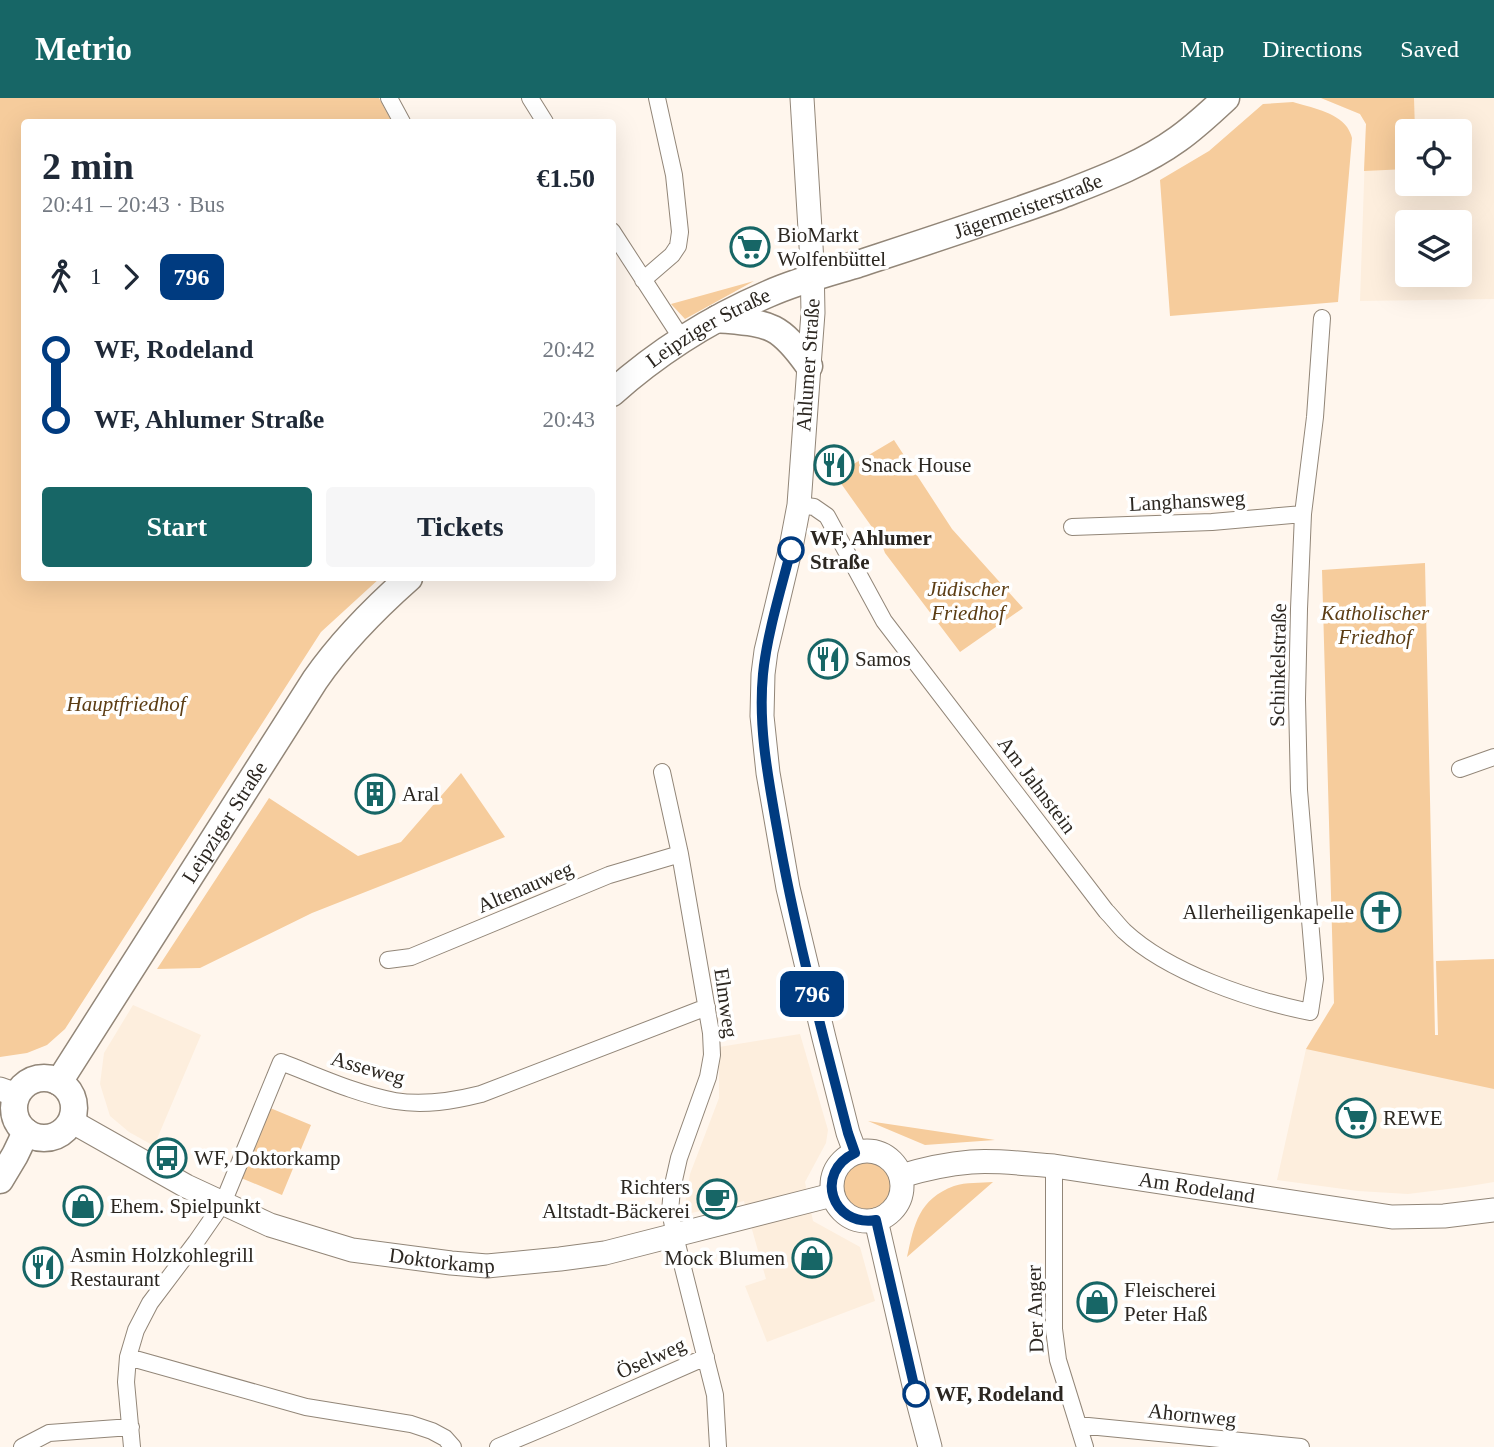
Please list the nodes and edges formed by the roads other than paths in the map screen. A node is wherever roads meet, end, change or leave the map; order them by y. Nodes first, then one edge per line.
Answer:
1 (389, 98) edge
2 (530, 98) edge
3 (657, 98) edge
4 (802, 98) edge
5 (1226, 98) edge
6 (400, 119) edge
7 (543, 119) edge
8 (616, 237) edge
9 (813, 277) junction
10 (643, 280) junction
11 (1322, 318) dead end
12 (715, 319) junction
13 (682, 339) junction
14 (809, 366) junction
15 (616, 390) edge
16 (799, 505) junction
17 (1304, 514) junction
18 (1072, 527) dead end
19 (406, 581) edge
20 (1494, 757) edge
21 (1460, 769) dead end
22 (662, 772) dead end
23 (680, 854) junction
24 (388, 960) dead end
25 (707, 1007) junction
26 (1310, 1012) joint
27 (59, 1082) junction
28 (9, 1092) edge
29 (71, 1121) junction
30 (26, 1132) junction
31 (855, 1153) junction
32 (1054, 1166) junction
33 (901, 1176) junction
34 (0, 1180) edge
35 (832, 1195) junction
36 (223, 1203) junction
37 (1494, 1210) edge
38 (876, 1220) junction
39 (675, 1236) junction
40 (128, 1357) junction
41 (706, 1357) junction
42 (1078, 1425) junction
43 (131, 1427) junction
44 (22, 1447) edge
45 (132, 1447) edge
46 (453, 1447) edge
47 (498, 1447) edge
48 (718, 1447) edge
49 (930, 1447) edge
50 (1085, 1447) edge
51 (1301, 1447) edge

1 - 6 street
2 - 7 street
3 - 10 street
4 - 9 street, Ahlumer Straße
5 - 9 main road, Jägermeisterstraße
8 - 10 street
9 - 12 main road, Leipziger Straße
9 - 14 street, Ahlumer Straße
10 - 13 street
11 - 17 street, Schinkelstraße
12 - 13 main road, Leipziger Straße
12 - 14 main road
13 - 15 main road, Leipziger Straße
14 - 16 street, Ahlumer Straße
16 - 26 street, Am Jahnstein
16 - 31 street, Ahlumer Straße
17 - 18 street, Langhansweg
17 - 26 street, Schinkelstraße
19 - 27 main road, Leipziger Straße
20 - 21 street
22 - 23 street, Elmweg
23 - 24 street, Altenauweg
23 - 25 street, Elmweg
25 - 36 street, Asseweg
25 - 39 street, Elmweg
27 - 28 main road
27 - 29 main road
28 - 30 main road
29 - 30 main road
29 - 36 street, Doktorkamp
30 - 34 main road
31 - 33 street
31 - 35 street
32 - 33 street, Am Rodeland
32 - 37 street, Am Rodeland
32 - 42 street, Der Anger
33 - 38 street
35 - 38 street
35 - 39 street, Doktorkamp
36 - 39 street, Doktorkamp
36 - 40 street, Asseweg
38 - 49 street
39 - 41 street, Öselweg
40 - 43 street, Asseweg
40 - 46 street
41 - 47 street, Öselweg
41 - 48 street
42 - 50 street, Der Anger
42 - 51 street, Ahornweg
43 - 44 street
43 - 45 street, Asseweg

